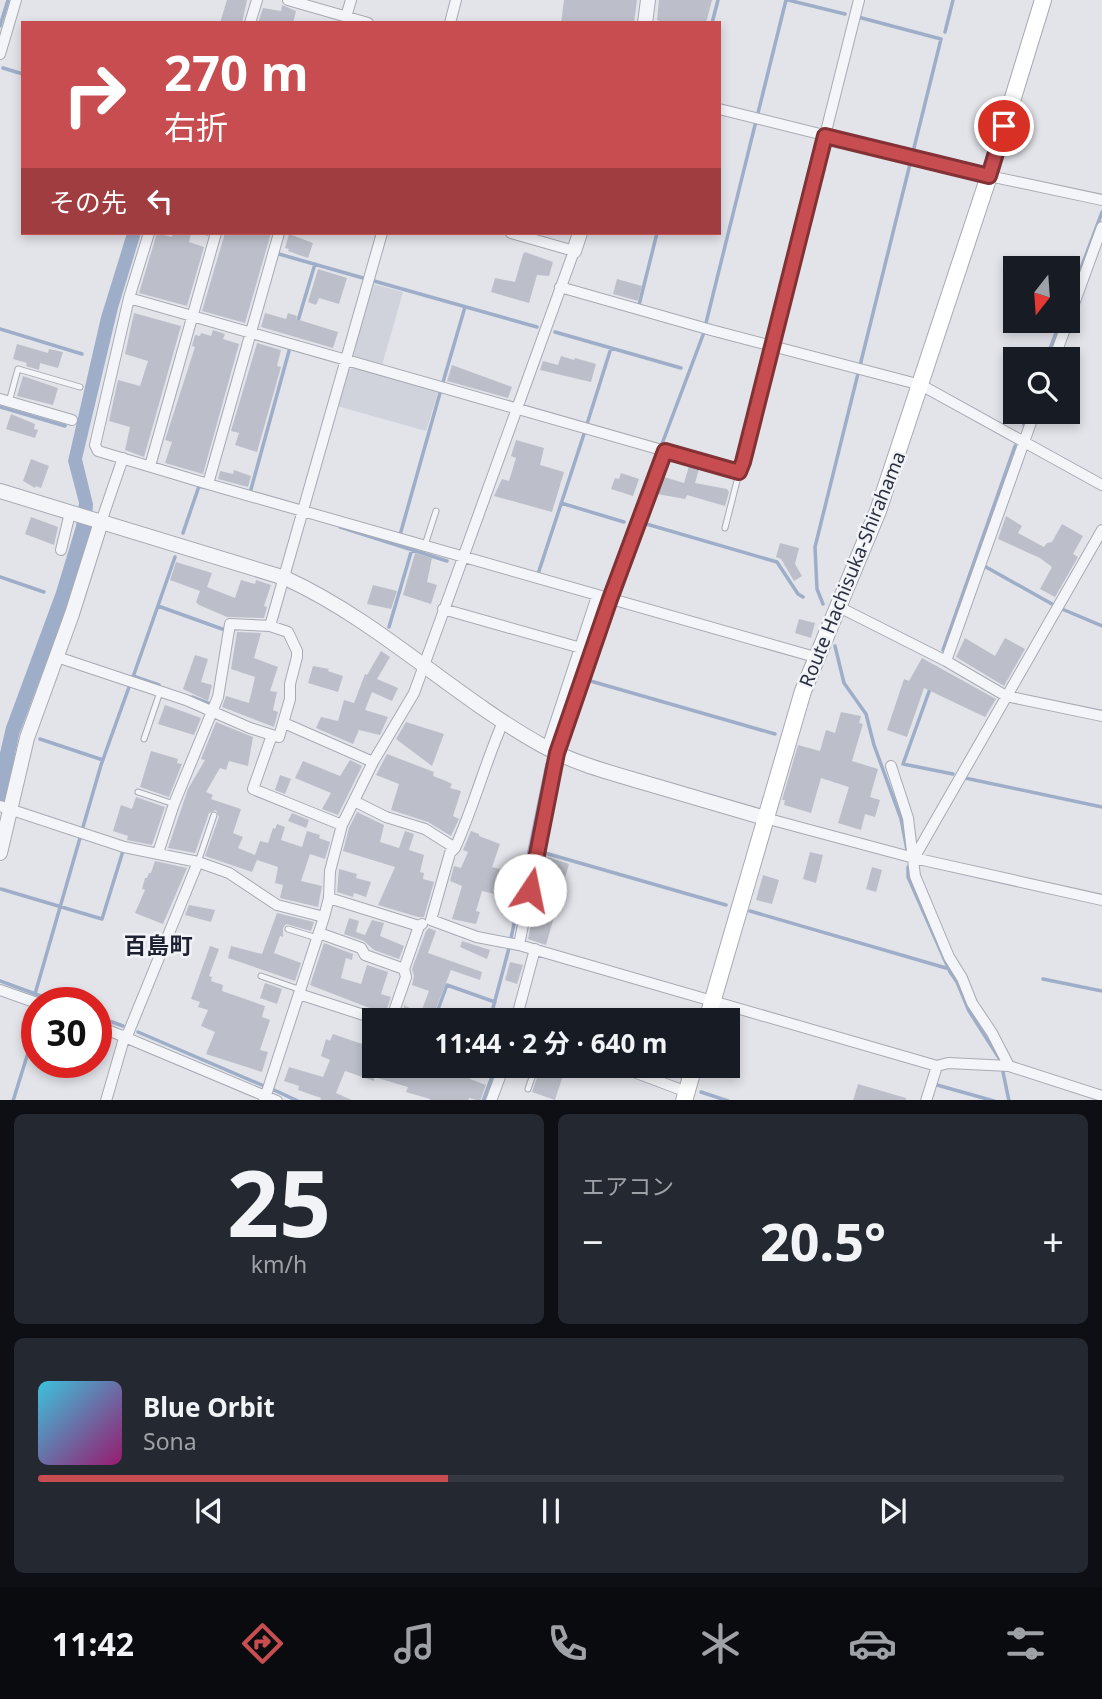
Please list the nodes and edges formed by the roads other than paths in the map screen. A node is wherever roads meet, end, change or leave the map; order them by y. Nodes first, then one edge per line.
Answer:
1 (16, 0) edge
2 (257, 0) edge
3 (288, 0) edge
4 (351, 0) edge
5 (456, 0) edge
6 (648, 0) edge
7 (859, 0) edge
8 (1043, 0) edge
9 (321, 9) junction
10 (346, 16) junction
11 (251, 21) edge
12 (318, 21) edge
13 (362, 21) edge
14 (451, 21) edge
15 (645, 21) edge
16 (0, 54) edge
17 (721, 109) edge
18 (825, 136) junction
19 (989, 176) junction
20 (1102, 199) edge
21 (1102, 227) edge
22 (148, 235) edge
23 (215, 235) edge
24 (278, 235) edge
25 (381, 235) edge
26 (518, 235) edge
27 (579, 235) edge
28 (574, 251) junction
29 (560, 287) junction
30 (129, 298) junction
31 (192, 317) junction
32 (251, 334) junction
33 (772, 346) junction
34 (1058, 347) edge
35 (346, 361) junction
36 (921, 385) junction
37 (80, 387) dead end
38 (4, 400) edge
39 (515, 409) junction
40 (72, 420) dead end
41 (1030, 424) edge
42 (1024, 442) junction
43 (661, 450) junction
44 (122, 458) junction
45 (150, 466) junction
46 (739, 472) junction
47 (208, 484) junction
48 (1102, 485) edge
49 (0, 491) edge
50 (436, 511) dead end
51 (303, 512) junction
52 (71, 513) junction
53 (97, 521) junction
54 (725, 527) dead end
55 (1102, 530) edge
56 (425, 547) junction
57 (61, 550) dead end
58 (461, 557) junction
59 (285, 578) junction
60 (604, 598) junction
61 (837, 606) junction
62 (443, 609) junction
63 (271, 626) junction
64 (581, 648) junction
65 (57, 657) junction
66 (815, 657) junction
67 (946, 661) junction
68 (424, 665) junction
69 (160, 692) junction
70 (1006, 696) junction
71 (212, 712) junction
72 (1102, 716) edge
73 (503, 722) junction
74 (285, 723) junction
75 (272, 735) junction
76 (144, 739) dead end
77 (552, 751) junction
78 (373, 762) junction
79 (891, 766) dead end
80 (138, 792) dead end
81 (354, 801) junction
82 (174, 804) junction
83 (5, 808) edge
84 (214, 816) dead end
85 (765, 818) junction
86 (342, 825) junction
87 (455, 848) junction
88 (0, 853) edge
89 (158, 853) junction
90 (914, 858) junction
91 (198, 862) junction
92 (329, 898) junction
93 (1102, 900) edge
94 (324, 917) junction
95 (431, 920) junction
96 (419, 926) junction
97 (288, 929) dead end
98 (318, 935) junction
99 (514, 944) junction
100 (535, 949) junction
101 (404, 969) junction
102 (261, 976) dead end
103 (0, 990) edge
104 (300, 992) junction
105 (21, 997) edge
106 (713, 1000) junction
107 (395, 1008) edge
108 (519, 1008) edge
109 (711, 1008) edge
110 (362, 1014) edge
111 (112, 1031) edge
112 (126, 1036) junction
113 (937, 1066) junction
114 (1009, 1066) junction
115 (500, 1078) edge
116 (532, 1078) edge
117 (645, 1078) edge
118 (690, 1078) edge
119 (528, 1089) dead end
120 (685, 1096) edge
121 (1102, 1097) edge
122 (269, 1099) edge
123 (106, 1100) edge
124 (491, 1100) edge
125 (926, 1100) edge

1 - 16 street
2 - 11 street
3 - 9 street
4 - 10 street
5 - 14 street
6 - 15 street
7 - 18 street
8 - 19 main road, Route Hachisuka-Shirahama
9 - 10 street
9 - 12 street
10 - 13 street
17 - 18 street
18 - 19 street
18 - 33 street
19 - 20 street
19 - 36 main road, Route Hachisuka-Shirahama
21 - 34 street
22 - 30 street
23 - 31 street
24 - 32 street
25 - 35 street
26 - 28 street
27 - 28 street
28 - 29 street
29 - 33 street
29 - 39 street
30 - 31 street
30 - 44 street
31 - 32 street
31 - 45 street
32 - 35 street
32 - 47 street
33 - 36 street
33 - 46 street
35 - 39 street
35 - 51 street
36 - 42 street
36 - 61 main road, Route Hachisuka-Shirahama
37 - 38 lane
38 - 40 street
39 - 43 street
39 - 58 street
41 - 42 street
42 - 48 street
42 - 67 street
43 - 46 street
43 - 60 street
44 - 45 street
44 - 53 street
45 - 47 street
46 - 54 lane
47 - 51 street
49 - 52 street
50 - 56 lane
51 - 56 street
51 - 59 street
52 - 53 street
52 - 57 street
53 - 59 street
53 - 65 street
55 - 70 street
56 - 58 street
58 - 60 street
58 - 62 street
59 - 63 street
59 - 68 street
60 - 64 street
60 - 66 street
60 - 77 street
61 - 66 main road, Route Hachisuka-Shirahama
61 - 67 street
62 - 64 street
62 - 68 street
63 - 71 street
63 - 74 street
64 - 77 street
65 - 69 street
65 - 83 street
66 - 85 main road, Route Hachisuka-Shirahama
67 - 70 street
68 - 73 street
68 - 78 street
69 - 71 street
69 - 76 lane
70 - 72 street
70 - 90 street
71 - 75 street
71 - 82 street
73 - 77 street
73 - 87 street
74 - 75 street
74 - 78 street
75 - 86 street
77 - 85 street
77 - 99 street
78 - 81 street
79 - 90 street
80 - 82 lane
81 - 86 street
81 - 87 street
82 - 89 street
83 - 88 street
83 - 89 street
84 - 91 lane
85 - 90 street
85 - 106 main road, Route Hachisuka-Shirahama
86 - 92 street
87 - 95 street
89 - 91 street
90 - 93 street
90 - 114 street
91 - 94 street
91 - 112 street
92 - 94 street
92 - 96 street
94 - 98 street
95 - 96 street
95 - 99 street
96 - 101 street
97 - 98 lane
98 - 101 street
98 - 104 street
99 - 100 street
100 - 106 street
100 - 108 street
101 - 107 street
102 - 104 lane
103 - 105 street
104 - 110 street
104 - 122 street
106 - 109 main road, Route Hachisuka-Shirahama
106 - 113 street
111 - 112 street
112 - 122 street
112 - 123 street
113 - 114 street
113 - 125 street
114 - 121 street
115 - 124 street
116 - 119 lane
117 - 120 street
118 - 120 main road

